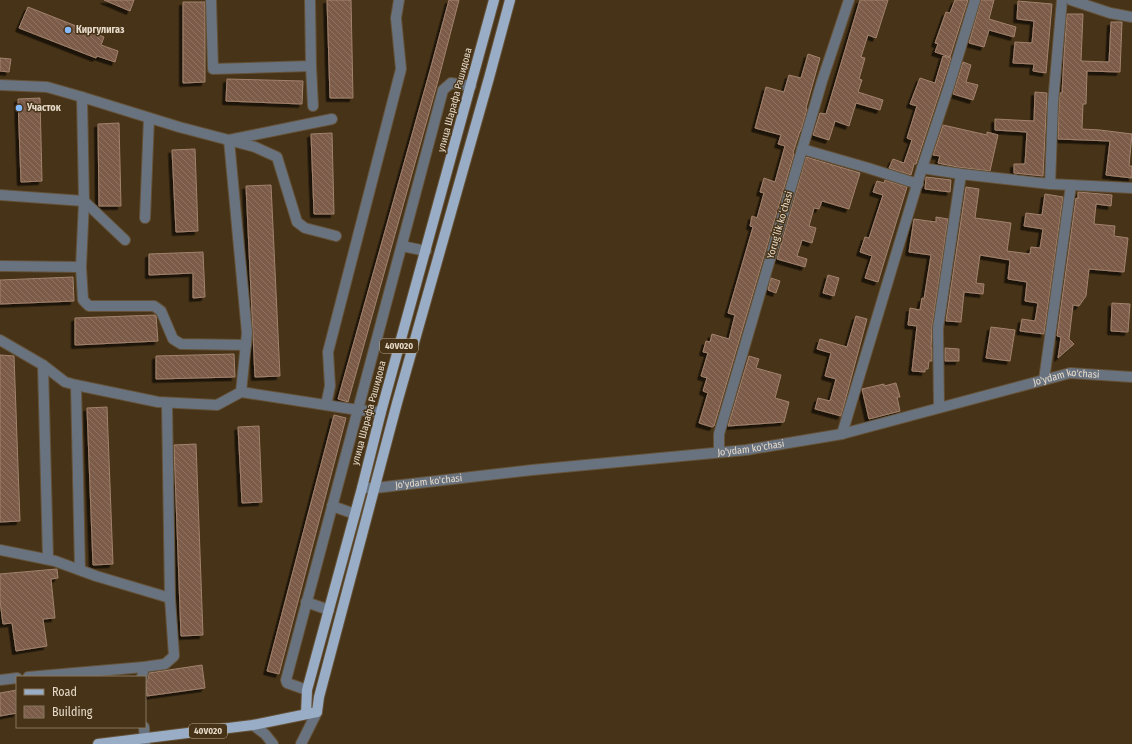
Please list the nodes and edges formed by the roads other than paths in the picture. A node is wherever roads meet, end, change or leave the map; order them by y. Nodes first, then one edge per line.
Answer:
1 (211, 0) edge
2 (310, 0) edge
3 (399, 0) edge
4 (494, 0) edge
5 (510, 0) edge
6 (849, 0) edge
7 (975, 0) edge
8 (1062, 0) edge
9 (1071, 0) edge
10 (1132, 17) edge
11 (312, 66) junction
12 (474, 74) junction
13 (489, 78) junction
14 (0, 85) edge
15 (471, 86) junction
16 (82, 97) junction
17 (313, 106) dead end
18 (149, 118) junction
19 (332, 119) dead end
20 (229, 140) junction
21 (802, 149) junction
22 (922, 168) junction
23 (961, 174) junction
24 (918, 184) junction
25 (1050, 184) junction
26 (1071, 185) junction
27 (1132, 188) edge
28 (0, 195) edge
29 (84, 201) junction
30 (145, 218) dead end
31 (336, 236) dead end
32 (125, 240) dead end
33 (402, 246) junction
34 (426, 251) junction
35 (0, 266) edge
36 (81, 267) junction
37 (0, 340) edge
38 (246, 345) junction
39 (43, 365) junction
40 (1132, 376) edge
41 (1044, 380) junction
42 (76, 385) junction
43 (241, 392) junction
44 (167, 403) junction
45 (326, 405) junction
46 (939, 407) junction
47 (358, 410) junction
48 (381, 412) junction
49 (842, 434) junction
50 (719, 452) junction
51 (362, 488) junction
52 (375, 488) junction
53 (332, 506) junction
54 (355, 514) junction
55 (0, 550) edge
56 (48, 559) junction
57 (80, 570) junction
58 (170, 601) junction
59 (306, 602) junction
60 (329, 610) junction
61 (144, 667) junction
62 (40, 676) edge
63 (142, 676) edge
64 (16, 678) edge
65 (0, 680) edge
66 (306, 692) junction
67 (316, 712) junction
68 (306, 714) junction
69 (253, 725) junction
70 (144, 728) edge
71 (145, 741) edge
72 (99, 744) edge
73 (273, 744) edge
74 (300, 744) edge

1 - 11 street
2 - 11 street
3 - 45 street
4 - 12 main road, улица Шарафа Рашидова / 40V020
5 - 13 main road
6 - 21 street, Yorugʻlik koʻchasi
7 - 22 street
8 - 25 street
9 - 10 street
11 - 17 street
12 - 13 main road
12 - 15 main road, улица Шарафа Рашидова / 40V020
13 - 52 main road
14 - 16 street
15 - 33 street
15 - 34 main road, улица Шарафа Рашидова / 40V020
16 - 18 street
16 - 29 street
18 - 20 street
18 - 30 street
19 - 20 street
20 - 31 street
20 - 38 street
21 - 24 street
21 - 50 street, Yorugʻlik koʻchasi
22 - 23 street
22 - 24 street
23 - 25 street
23 - 46 street
24 - 49 street
25 - 26 street
26 - 27 street
26 - 41 street
28 - 29 street
29 - 32 street
29 - 36 street
33 - 34 street
33 - 47 street
34 - 48 main road, улица Шарафа Рашидова / 40V020
35 - 36 street
36 - 38 street
37 - 39 street
38 - 43 street
39 - 42 street
39 - 56 street
40 - 41 street, Jo'ydam ko'chasi
41 - 46 street, Jo'ydam ko'chasi
42 - 44 street
42 - 57 street
43 - 44 street
43 - 45 street
44 - 58 street
45 - 47 street
46 - 49 street, Jo'ydam ko'chasi
47 - 48 street
47 - 53 street
48 - 51 main road, улица Шарафа Рашидова / 40V020
49 - 50 street, Jo'ydam ko'chasi
50 - 52 street, Jo'ydam ko'chasi
51 - 52 street, Jo'ydam ko'chasi
51 - 54 main road, улица Шарафа Рашидова / 40V020
52 - 67 main road
53 - 54 street
53 - 59 street
54 - 60 main road, улица Шарафа Рашидова / 40V020
55 - 56 street
56 - 57 street
57 - 58 street
58 - 61 street
59 - 60 street
59 - 66 street
60 - 66 main road, улица Шарафа Рашидова / 40V020
61 - 62 street
61 - 63 street
64 - 65 street
66 - 68 main road, 40V020
67 - 68 main road, 40V020
67 - 74 street
68 - 69 main road, 40V020
68 - 74 street
69 - 71 main road, 40V020
69 - 73 street
70 - 71 street
71 - 72 main road, 40V020

